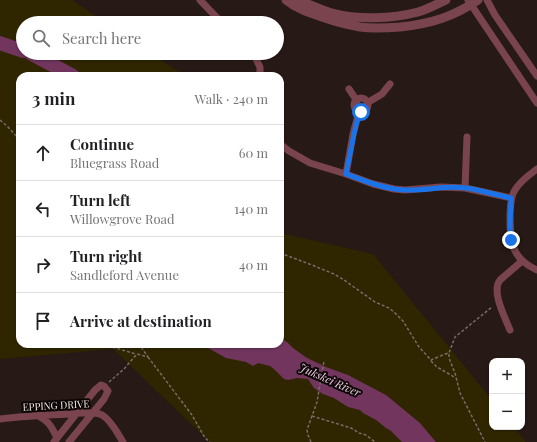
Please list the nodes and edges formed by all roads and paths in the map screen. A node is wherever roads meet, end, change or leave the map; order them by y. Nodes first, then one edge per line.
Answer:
1 (200, 0) edge
2 (286, 0) edge
3 (298, 0) edge
4 (446, 0) edge
5 (487, 0) edge
6 (472, 2) edge
7 (215, 16) edge
8 (256, 60) edge
9 (260, 72) edge
10 (537, 76) edge
11 (390, 84) dead end
12 (349, 89) dead end
13 (357, 100) junction
14 (367, 103) junction
15 (537, 103) edge
16 (359, 112) junction
17 (0, 120) edge
18 (16, 136) edge
19 (467, 137) dead end
20 (284, 147) edge
21 (537, 169) edge
22 (346, 174) junction
23 (465, 188) junction
24 (511, 198) junction
25 (284, 255) edge
26 (522, 261) junction
27 (537, 270) edge
28 (500, 304) junction
29 (510, 330) dead end
30 (116, 348) edge
31 (142, 348) edge
32 (137, 354) junction
33 (449, 354) junction
34 (148, 357) junction
35 (430, 360) junction
36 (324, 361) dead end
37 (456, 378) junction
38 (104, 386) junction
39 (76, 413) junction
40 (92, 413) junction
41 (37, 415) junction
42 (312, 416) junction
43 (0, 419) edge
44 (55, 440) edge
45 (69, 442) edge
46 (123, 442) edge
47 (210, 442) edge
48 (311, 442) edge
49 (375, 442) edge
50 (485, 442) edge

1 - 7 street
2 - 6 street
3 - 4 street
5 - 10 street
6 - 15 street
8 - 9 street
11 - 14 street
12 - 13 street
13 - 14 street
13 - 16 street
14 - 16 street
16 - 22 street
17 - 18 path
19 - 23 street
20 - 22 street
21 - 24 street
22 - 23 street
23 - 24 street
24 - 26 street
25 - 35 path
26 - 27 street
26 - 28 street
28 - 29 street
28 - 33 path
30 - 32 path
31 - 34 path
32 - 34 path
32 - 38 path
33 - 35 path
33 - 37 path
34 - 47 path
35 - 37 path
36 - 42 path
37 - 50 path
38 - 39 street
38 - 40 street
39 - 40 street, EPPING DRIVE
39 - 41 street, EPPING DRIVE
39 - 44 street
40 - 45 street
40 - 46 street, EPPING DRIVE
41 - 43 street, EPPING DRIVE
41 - 44 street
42 - 48 path
42 - 49 path

